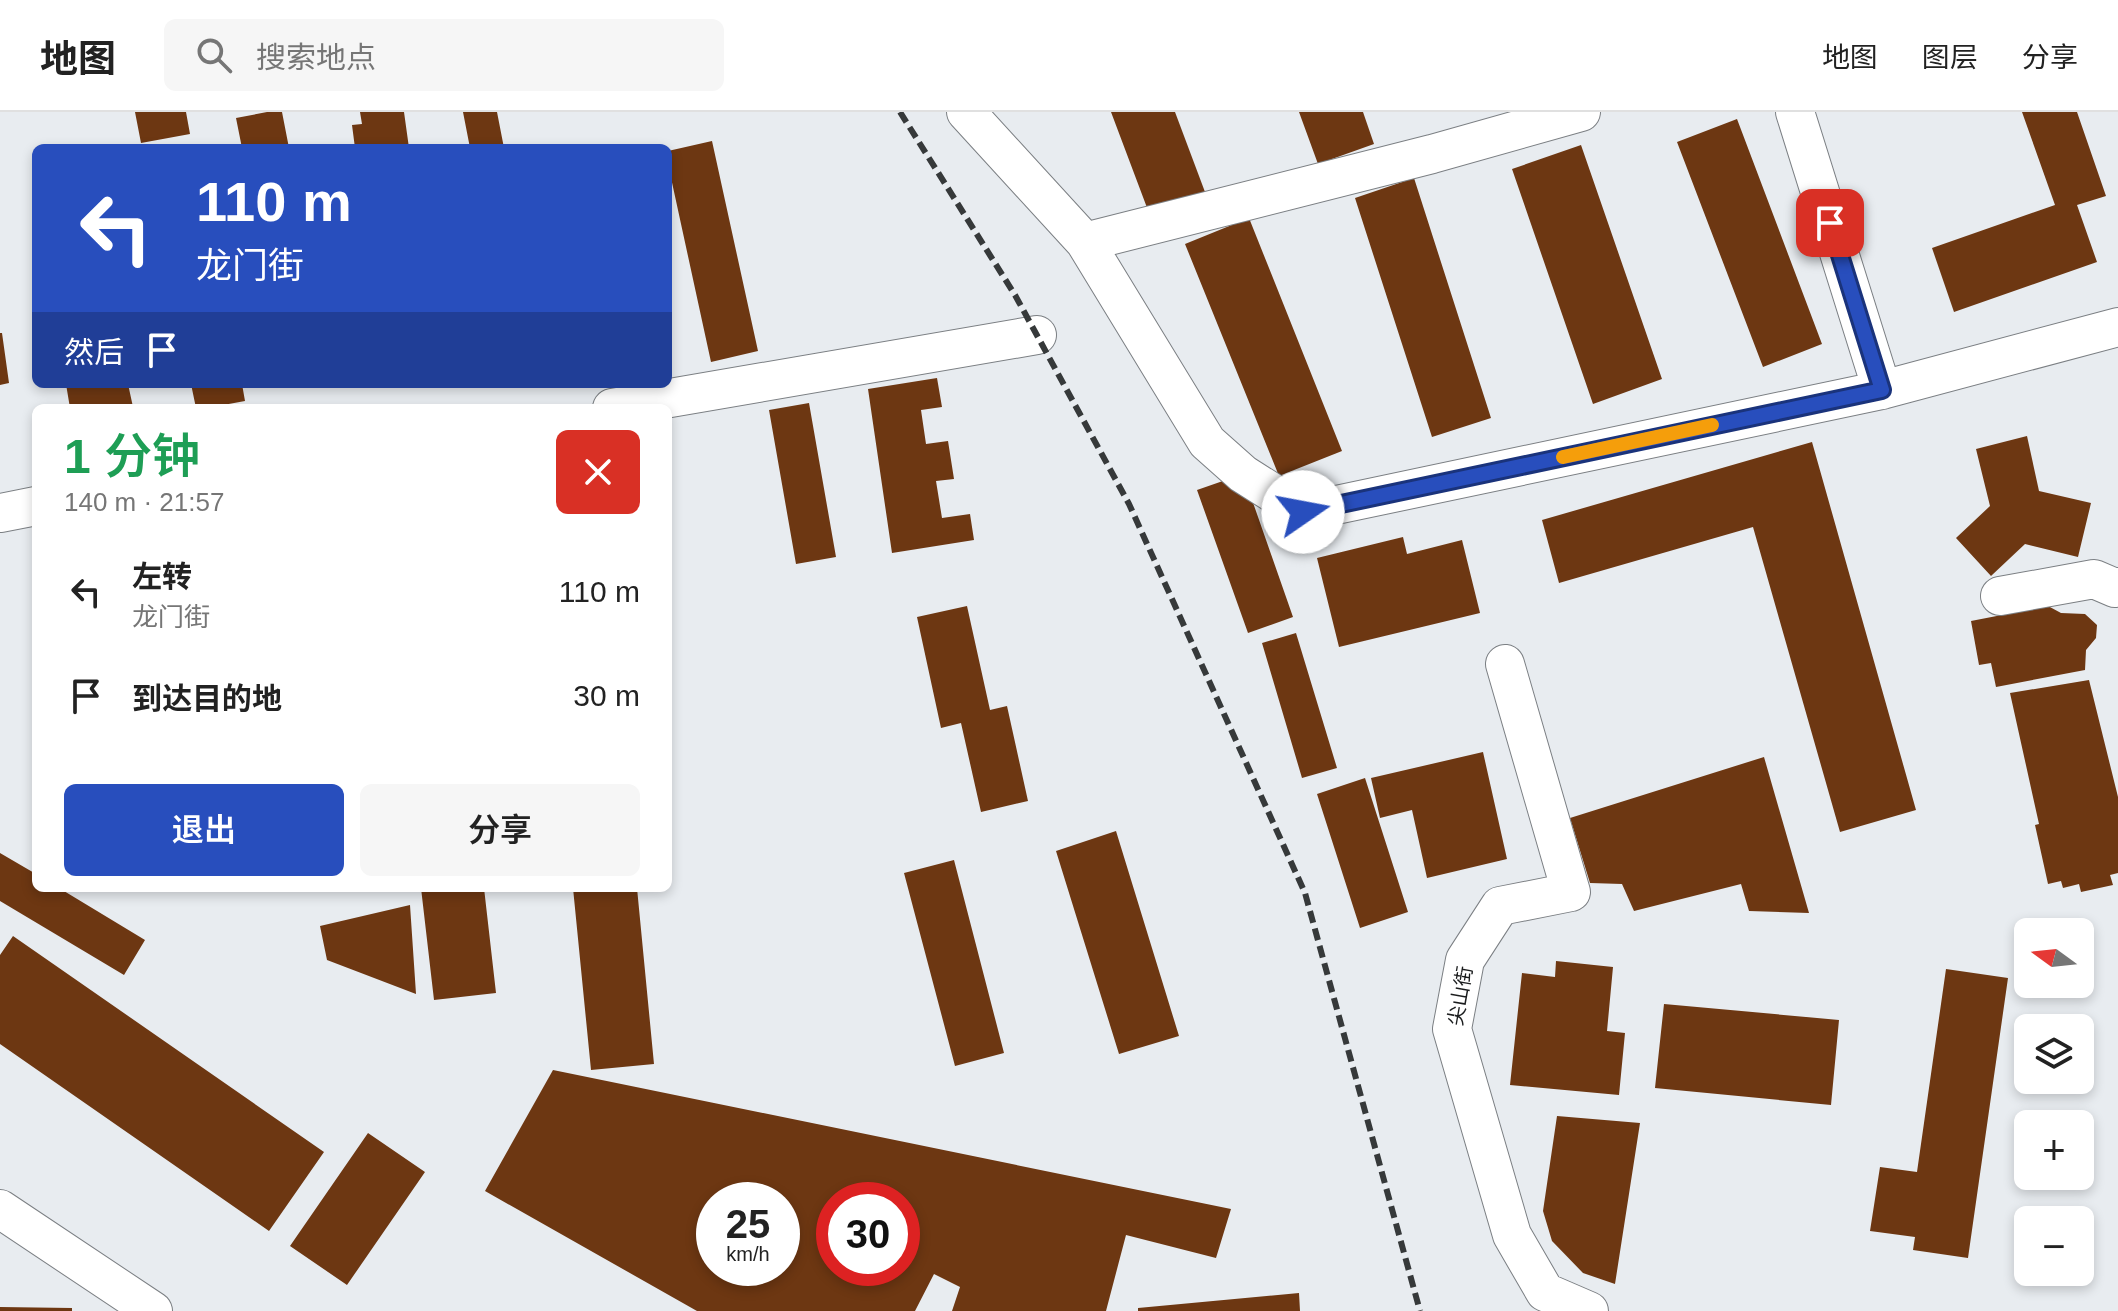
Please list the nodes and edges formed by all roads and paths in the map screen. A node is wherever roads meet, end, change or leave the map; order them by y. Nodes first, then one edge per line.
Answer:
1 (966, 112) edge
2 (1581, 112) edge
3 (1795, 112) edge
4 (1085, 242) junction
5 (2118, 327) edge
6 (1037, 335) dead end
7 (1882, 390) junction
8 (635, 404) edge
9 (32, 507) edge
10 (0, 513) edge
11 (2117, 592) edge
12 (2000, 596) dead end
13 (1505, 664) dead end
14 (0, 1209) edge
15 (153, 1311) edge
16 (1589, 1311) edge

1 - 4 street
2 - 4 street
3 - 7 street
4 - 7 street
5 - 7 street
6 - 8 street
9 - 10 street
11 - 12 street
13 - 16 street, 尖山街
14 - 15 street

